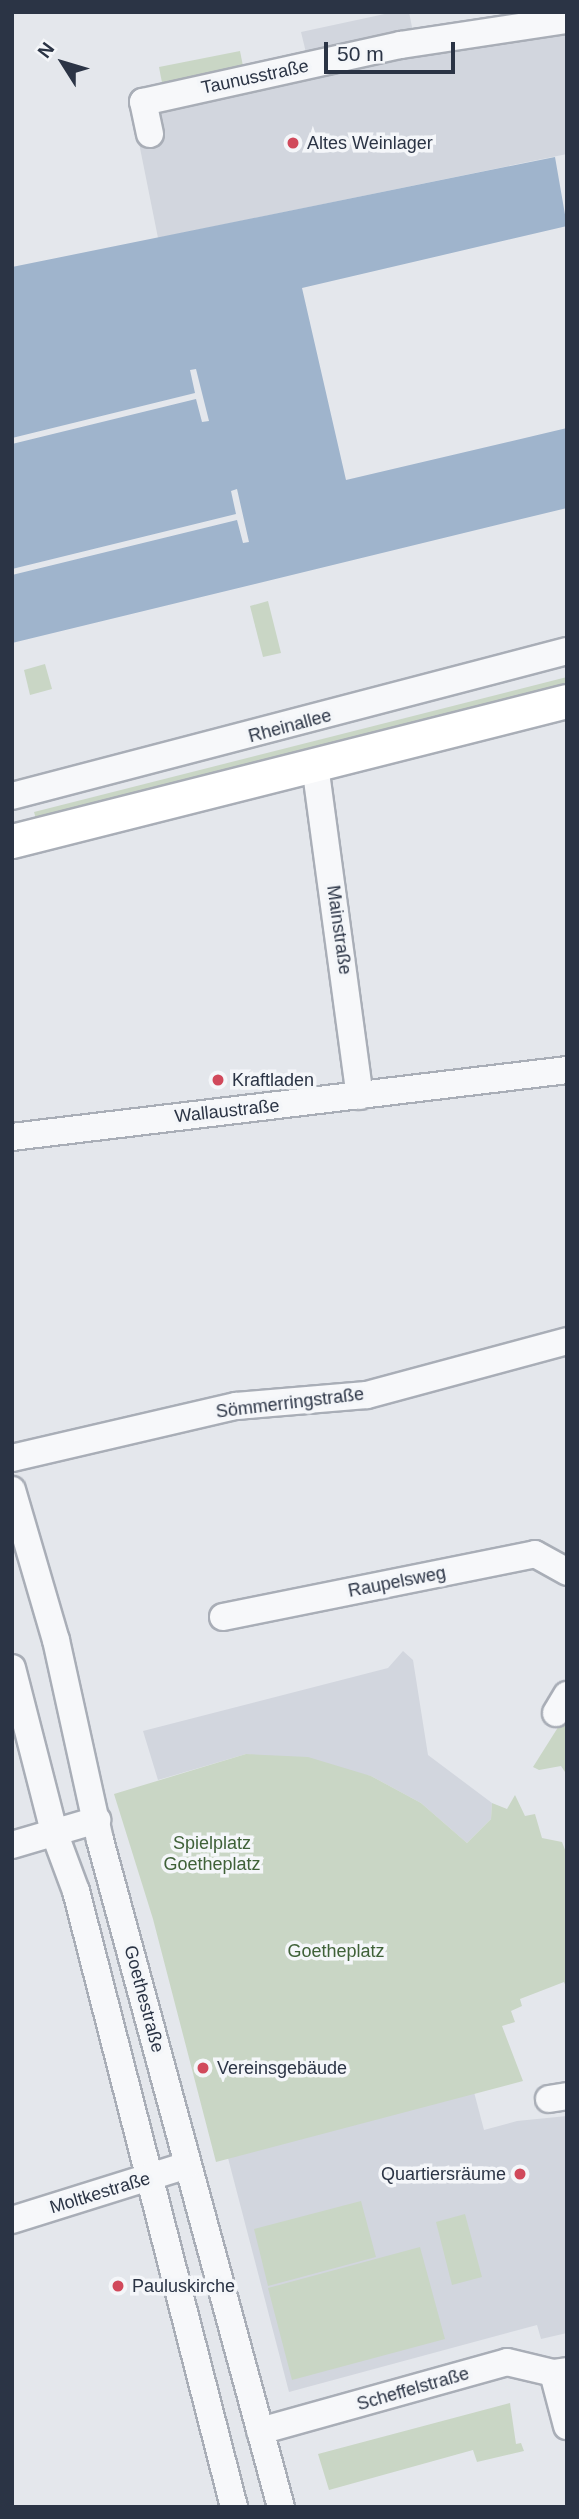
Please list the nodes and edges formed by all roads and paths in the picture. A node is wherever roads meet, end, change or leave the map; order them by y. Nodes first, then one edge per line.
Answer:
1 (567, 20) edge
2 (150, 134) dead end
3 (567, 651) edge
4 (567, 701) edge
5 (314, 765) junction
6 (12, 796) edge
7 (12, 841) edge
8 (567, 1070) edge
9 (360, 1096) junction
10 (12, 1137) edge
11 (567, 1341) edge
12 (12, 1458) edge
13 (12, 1490) edge
14 (567, 1573) edge
15 (223, 1617) dead end
16 (12, 1668) edge
17 (96, 1821) junction
18 (54, 1832) junction
19 (12, 1845) edge
20 (188, 2165) junction
21 (149, 2178) junction
22 (12, 2220) edge
23 (560, 2372) edge
24 (567, 2426) edge
25 (260, 2431) junction
26 (234, 2507) edge
27 (281, 2507) edge

1 - 2 street, Taunusstraße
3 - 6 street, Rheinallee
4 - 5 main road
5 - 7 main road
5 - 9 street, Mainstraße
8 - 9 street, Wallaustraße
9 - 10 street, Wallaustraße
11 - 12 street, Sömmerringstraße
13 - 17 street, Goethestraße
14 - 15 street, Raupelsweg
16 - 18 street
17 - 18 street
17 - 20 street, Goethestraße
18 - 19 street
18 - 21 street
20 - 21 street, Moltkestraße
20 - 25 street, Goethestraße
21 - 22 street, Moltkestraße
21 - 26 street
23 - 24 street
23 - 25 street, Scheffelstraße
25 - 27 street, Goethestraße

